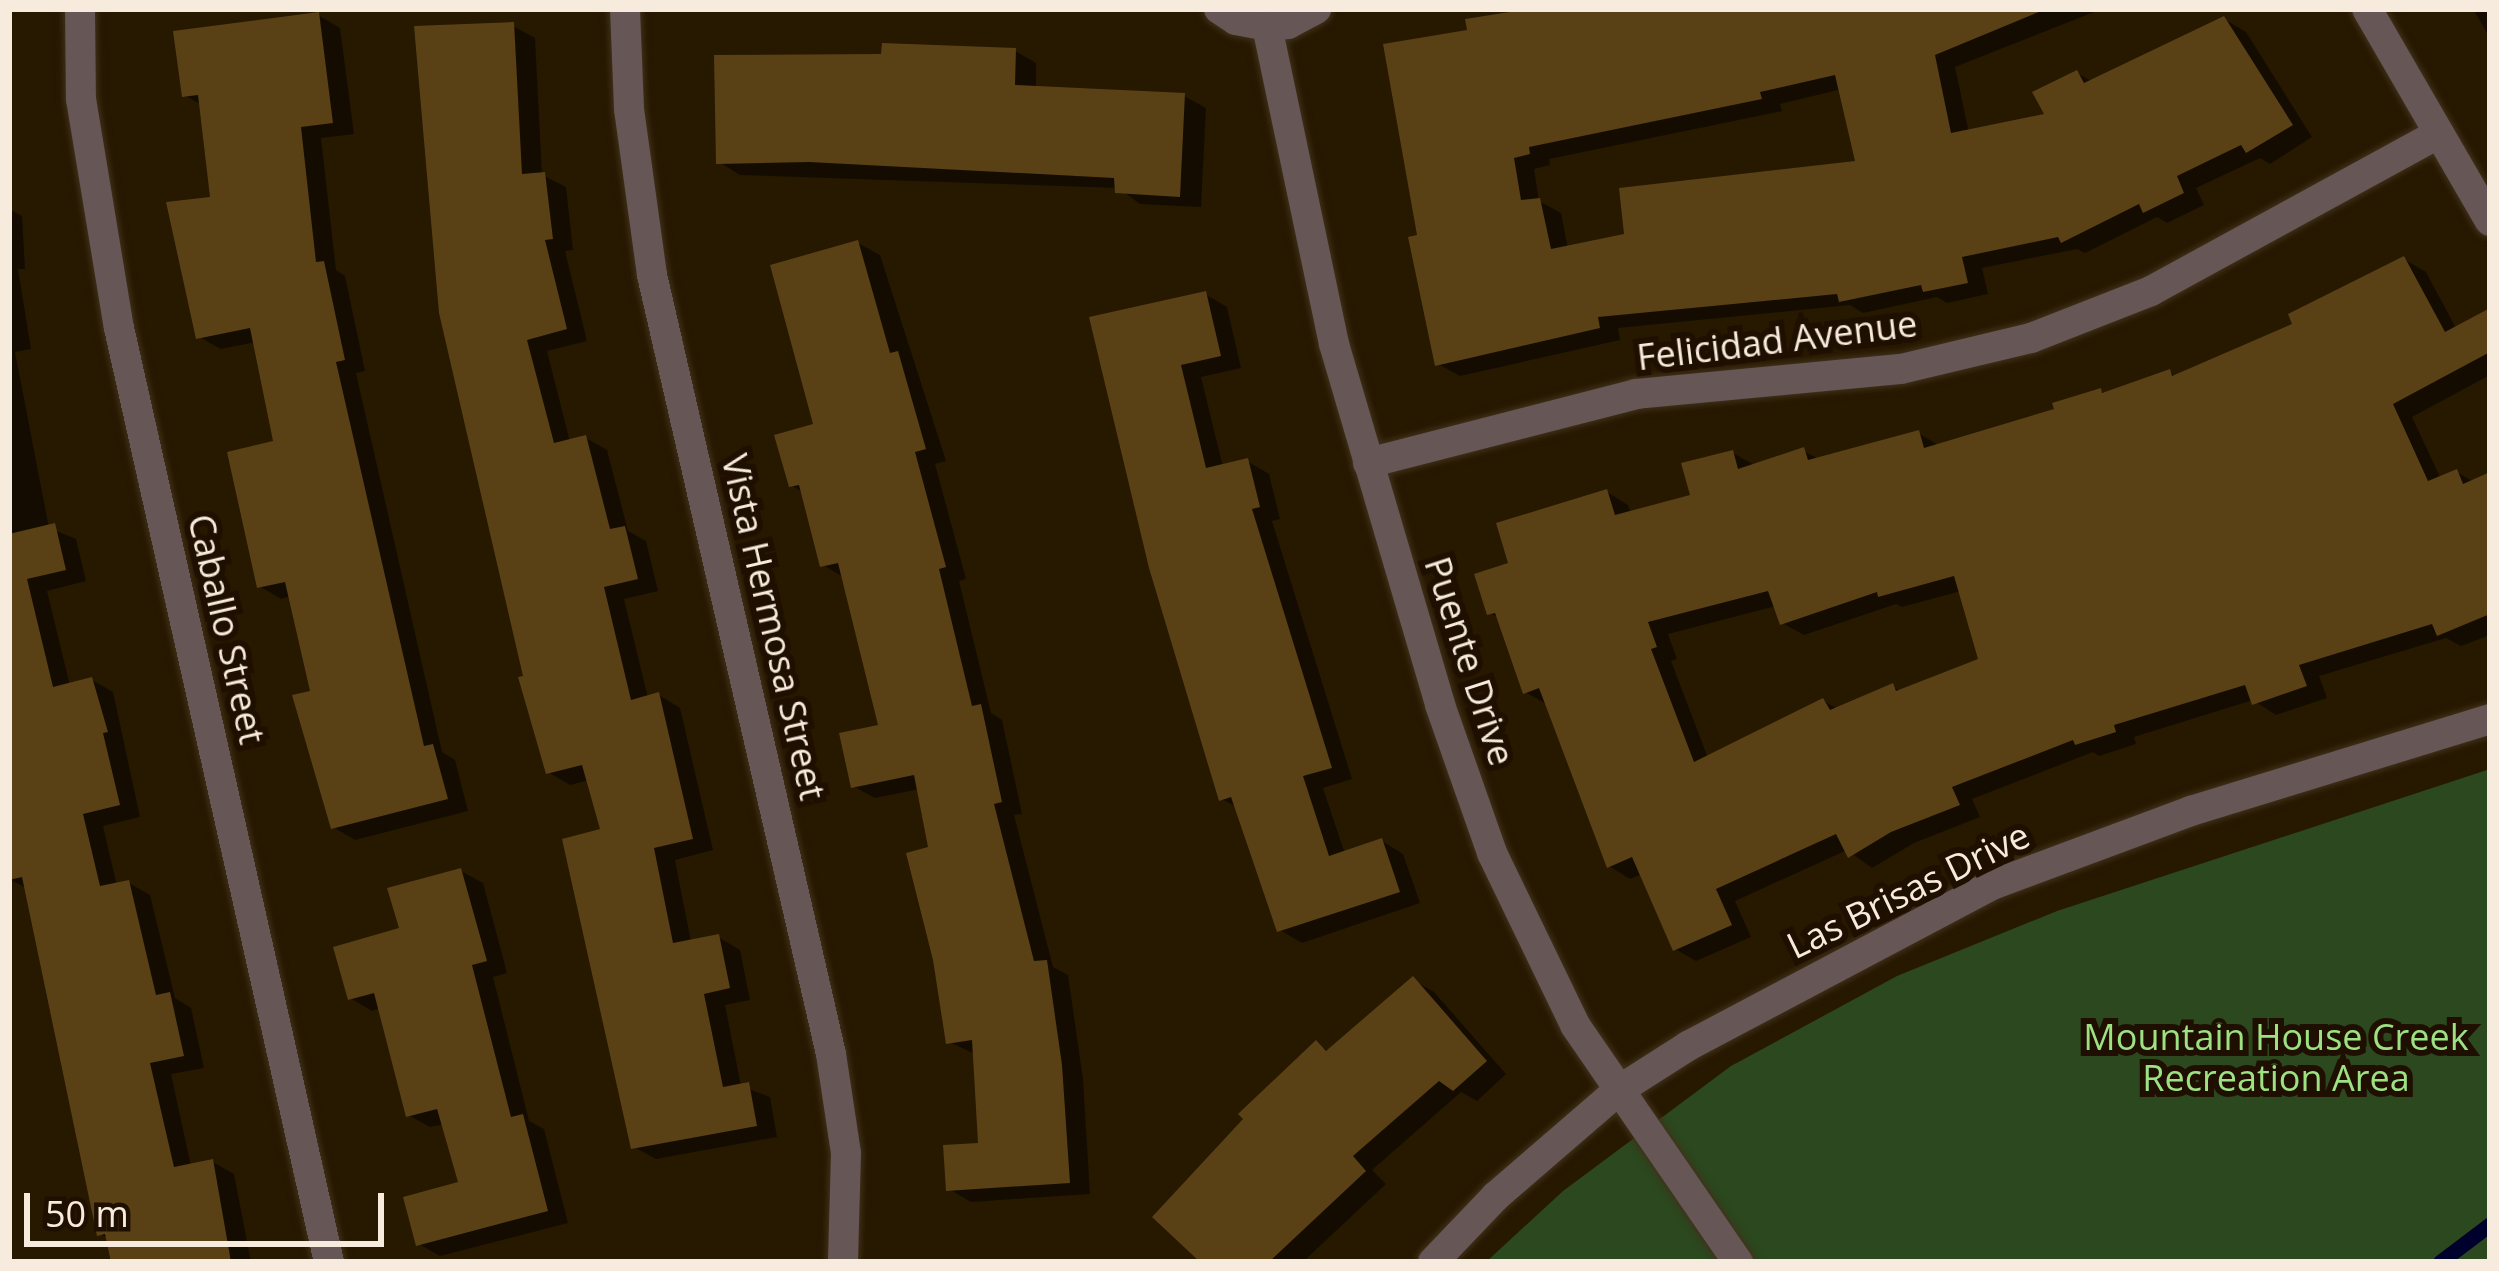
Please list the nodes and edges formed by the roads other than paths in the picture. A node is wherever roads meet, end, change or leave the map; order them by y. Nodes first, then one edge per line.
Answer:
1 (80, 9) edge
2 (625, 9) edge
3 (1219, 9) edge
4 (1316, 9) edge
5 (2367, 9) edge
6 (1267, 26) junction
7 (2439, 133) junction
8 (2490, 221) edge
9 (1367, 463) junction
10 (2490, 719) edge
11 (1618, 1090) junction
12 (329, 1262) edge
13 (842, 1262) edge
14 (1432, 1262) edge
15 (1738, 1262) edge

1 - 12 street, Caballo Street
2 - 13 street, Vista Hermosa Street
3 - 6 street
4 - 6 street
5 - 7 street
6 - 9 street, Puente Drive
7 - 8 street
7 - 9 street, Felicidad Avenue
9 - 11 street, Puente Drive
10 - 11 street, Las Brisas Drive
11 - 14 street, Las Brisas Drive
11 - 15 street, Puente Drive

